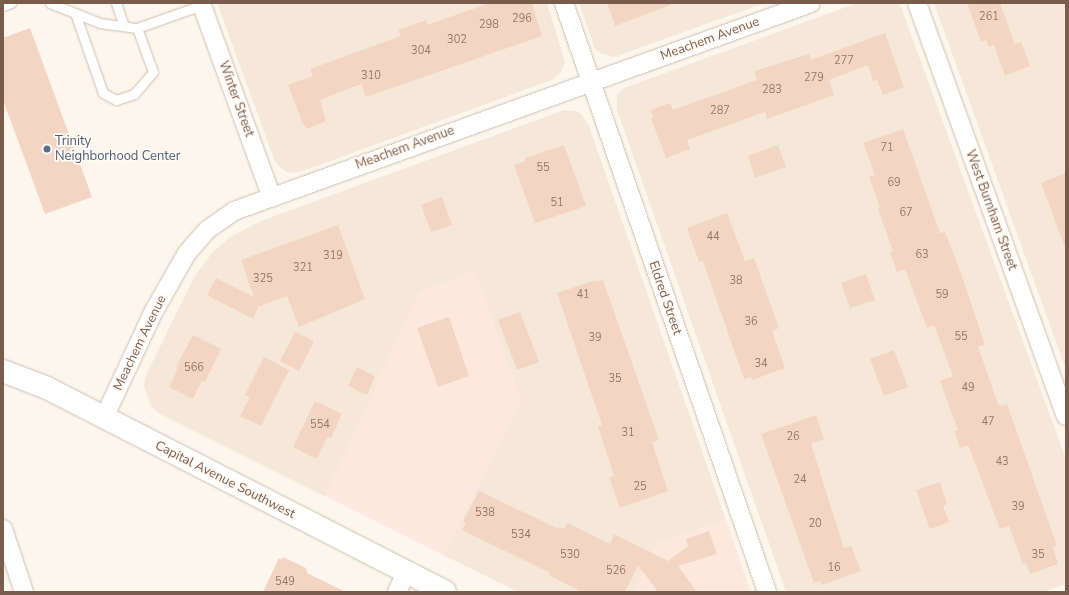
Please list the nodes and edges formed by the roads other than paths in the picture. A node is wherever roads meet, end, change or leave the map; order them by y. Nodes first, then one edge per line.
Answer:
1 (11, 3) edge
2 (50, 3) edge
3 (116, 3) edge
4 (564, 3) edge
5 (810, 3) edge
6 (917, 3) edge
7 (201, 4) edge
8 (3, 6) edge
9 (75, 13) junction
10 (124, 26) junction
11 (137, 28) junction
12 (590, 83) junction
13 (271, 195) junction
14 (3, 371) edge
15 (1066, 416) edge
16 (104, 418) junction
17 (3, 530) edge
18 (402, 583) edge
19 (24, 592) edge
20 (445, 592) edge
21 (767, 592) edge

1 - 8 lane
2 - 9 lane
3 - 10 lane
4 - 12 street, Eldred Street
5 - 12 street, Meachem Avenue
6 - 15 street, West Burnham Street
7 - 11 lane
7 - 13 street, Winter Street
9 - 10 lane
9 - 11 lane
10 - 11 lane
12 - 13 street, Meachem Avenue
12 - 21 street, Eldred Street
13 - 16 street, Meachem Avenue
14 - 16 main road, Capital Avenue Southwest
16 - 18 main road, Capital Avenue Southwest
17 - 19 street
18 - 20 main road, Capital Avenue Southwest

